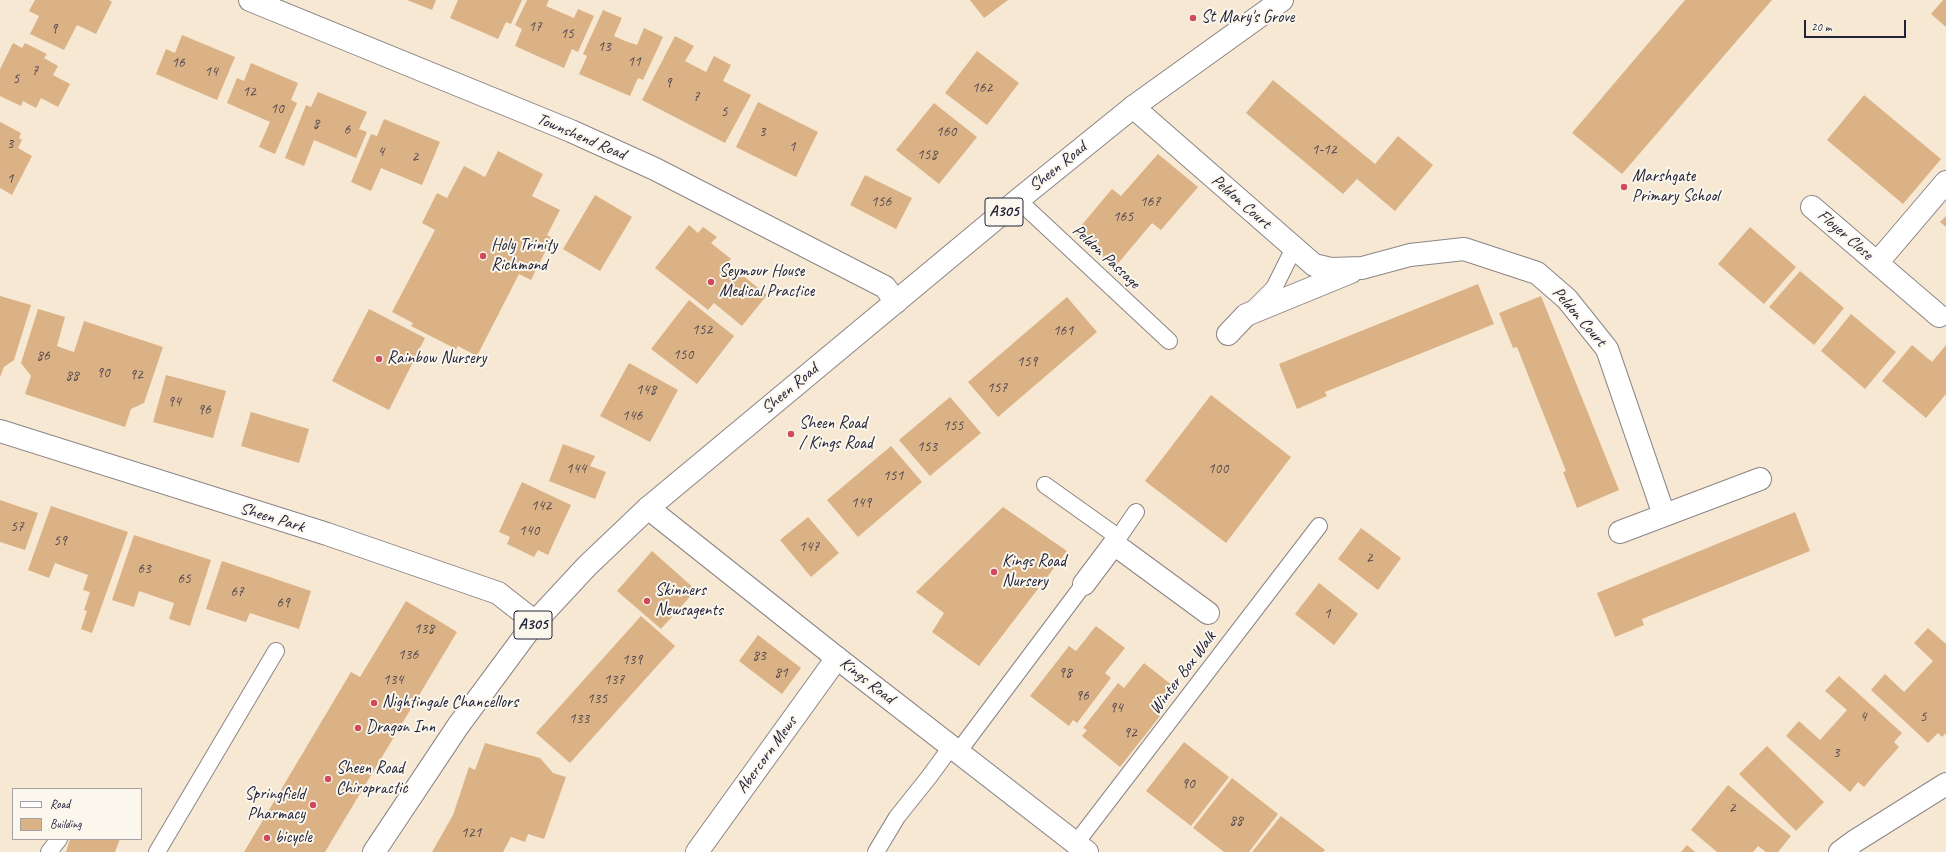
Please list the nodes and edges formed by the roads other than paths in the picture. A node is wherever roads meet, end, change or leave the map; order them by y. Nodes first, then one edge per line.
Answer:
1 (250, 0) edge
2 (1282, 0) edge
3 (1133, 107) junction
4 (1946, 182) edge
5 (1018, 200) junction
6 (1812, 207) dead end
7 (1294, 248) junction
8 (1877, 263) junction
9 (1362, 268) junction
10 (896, 302) junction
11 (1246, 315) junction
12 (1939, 316) dead end
13 (1228, 334) dead end
14 (1169, 341) dead end
15 (0, 431) edge
16 (1760, 479) dead end
17 (1045, 485) dead end
18 (648, 508) junction
19 (1136, 512) dead end
20 (1664, 515) junction
21 (1319, 526) dead end
22 (1620, 532) dead end
23 (1116, 541) junction
24 (1084, 584) joint
25 (1208, 613) dead end
26 (535, 622) junction
27 (276, 651) dead end
28 (837, 658) junction
29 (954, 749) junction
30 (1946, 784) edge
31 (58, 840) edge
32 (1082, 848) edge
33 (49, 852) edge
34 (157, 852) edge
35 (374, 852) edge
36 (697, 852) edge
37 (876, 852) edge
38 (1840, 852) edge

1 - 10 street, Townshend Road
2 - 3 street, Sheen Road / A305
3 - 5 street, Sheen Road / A305
3 - 7 street, Peldon Court
4 - 8 street, Floyer Close
5 - 10 street, Sheen Road / A305
5 - 14 lane, Peldon Passage
6 - 8 street, Floyer Close
7 - 9 street, Peldon Court
7 - 11 lane
8 - 12 street, Floyer Close
9 - 11 street, Peldon Court
9 - 20 street, Peldon Court
10 - 18 street, Sheen Road / A305
11 - 13 street, Peldon Court
15 - 26 street, Sheen Park
16 - 20 street
17 - 23 lane
18 - 26 street, Sheen Road / A305
18 - 28 street, Kings Road
19 - 23 lane
20 - 22 street
21 - 32 lane, Winter Box Walk
23 - 24 street
23 - 25 street
24 - 29 lane
26 - 35 street, Sheen Road / A305
27 - 34 lane
28 - 29 street, Kings Road
28 - 36 street, Abercorn Mews
29 - 32 street, Kings Road
29 - 37 lane
30 - 38 street
31 - 33 lane

